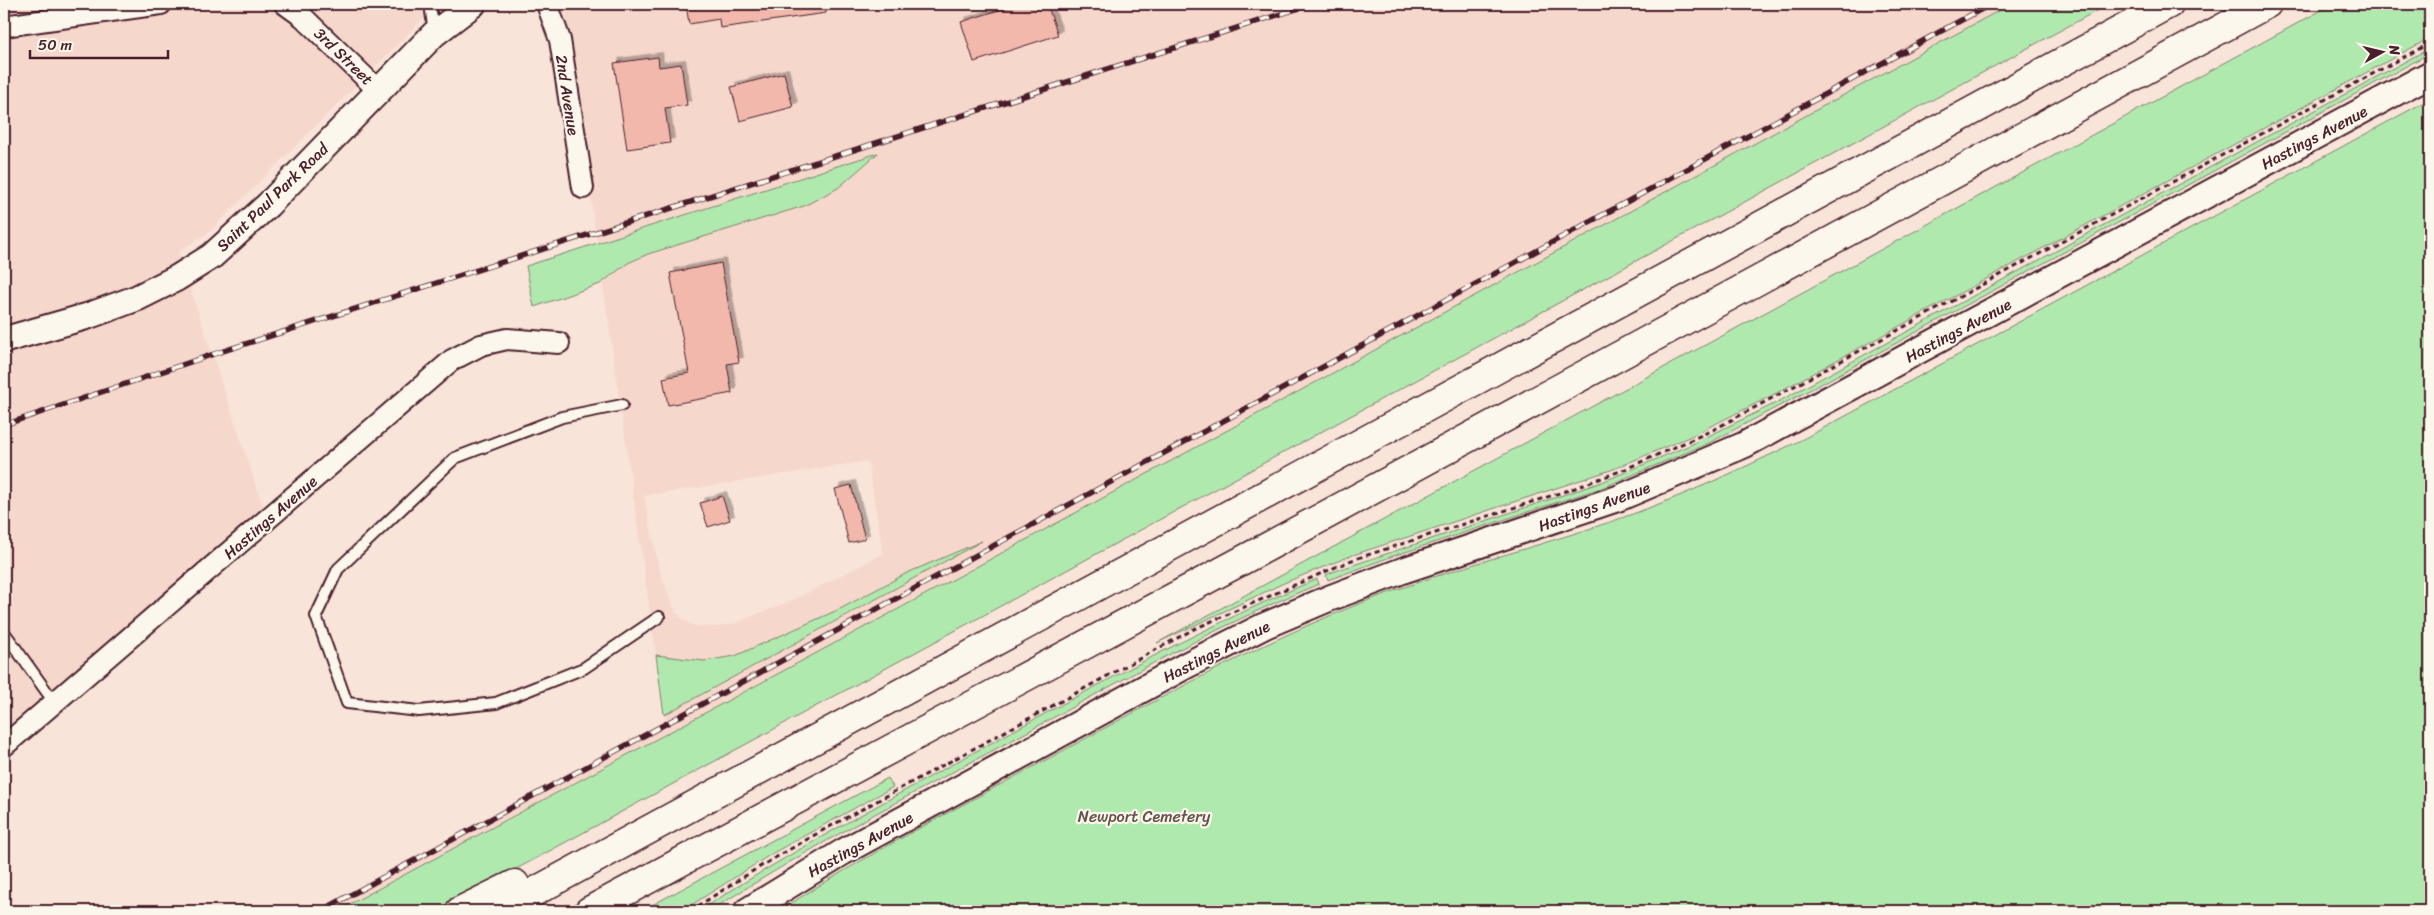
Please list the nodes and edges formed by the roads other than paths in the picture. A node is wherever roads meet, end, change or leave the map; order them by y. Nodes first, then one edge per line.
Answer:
1 (162, 4) edge
2 (285, 4) edge
3 (430, 4) edge
4 (473, 4) edge
5 (547, 4) edge
6 (2169, 4) edge
7 (2267, 4) edge
8 (4, 26) edge
9 (434, 34) junction
10 (2430, 74) edge
11 (378, 90) junction
12 (583, 188) dead end
13 (4, 340) edge
14 (558, 343) dead end
15 (622, 405) dead end
16 (1042, 615) junction
17 (659, 617) dead end
18 (4, 632) edge
19 (54, 702) junction
20 (4, 746) edge
21 (686, 861) junction
22 (460, 911) edge
23 (499, 911) edge
24 (589, 911) edge
25 (620, 911) edge
26 (746, 911) edge

1 - 8 street
2 - 11 street, 3rd Street
3 - 9 lane
4 - 9 street, Saint Paul Park Road
5 - 12 street, 2nd Avenue
6 - 16 highway
7 - 21 highway
9 - 11 street, Saint Paul Park Road
10 - 26 street, Hastings Avenue
11 - 13 street, Saint Paul Park Road
14 - 19 street, Hastings Avenue
15 - 17 lane
16 - 22 highway
16 - 23 highway
18 - 19 lane
19 - 20 street, Hastings Avenue
21 - 24 highway
21 - 25 highway

